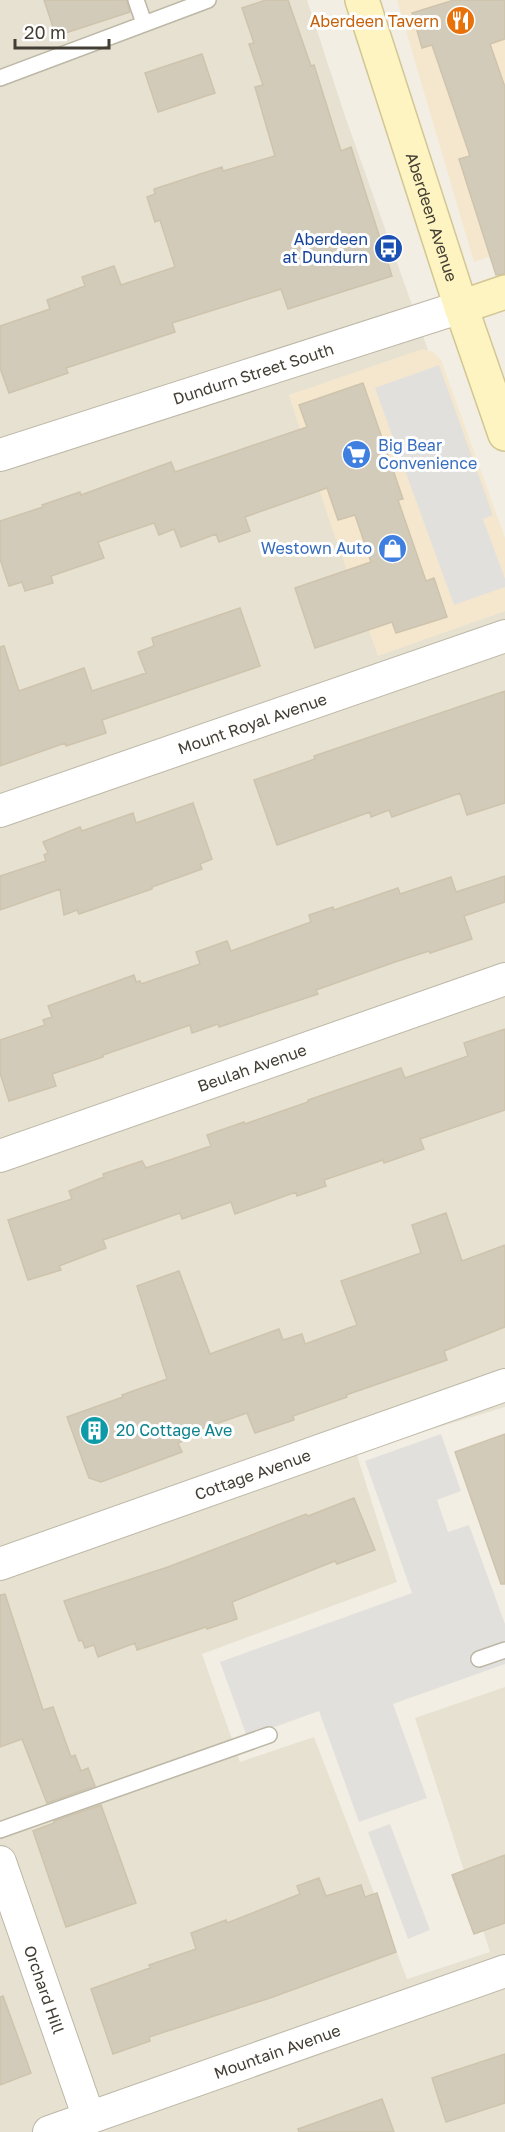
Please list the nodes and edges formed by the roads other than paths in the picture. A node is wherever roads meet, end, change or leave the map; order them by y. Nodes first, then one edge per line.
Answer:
1 (136, 0) edge
2 (208, 0) edge
3 (362, 0) edge
4 (144, 23) junction
5 (0, 78) edge
6 (505, 292) edge
7 (461, 307) junction
8 (505, 434) edge
9 (0, 455) edge
10 (505, 636) edge
11 (0, 811) edge
12 (505, 979) edge
13 (0, 1156) edge
14 (505, 1385) edge
15 (0, 1564) edge
16 (505, 1650) edge
17 (479, 1659) dead end
18 (269, 1735) dead end
19 (0, 1830) edge
20 (0, 1862) edge
21 (505, 1971) edge
22 (89, 2118) junction
23 (49, 2132) edge

1 - 4 lane
2 - 4 lane
3 - 7 main road, Aberdeen Avenue
4 - 5 lane
6 - 7 main road, Dundurn Street South
7 - 8 main road, Aberdeen Avenue
7 - 9 street, Dundurn Street South
10 - 11 street, Mount Royal Avenue
12 - 13 street, Beulah Avenue
14 - 15 street, Cottage Avenue
16 - 17 lane
18 - 19 lane
20 - 22 street, Orchard Hill
21 - 22 street, Mountain Avenue
22 - 23 street, Mountain Avenue

